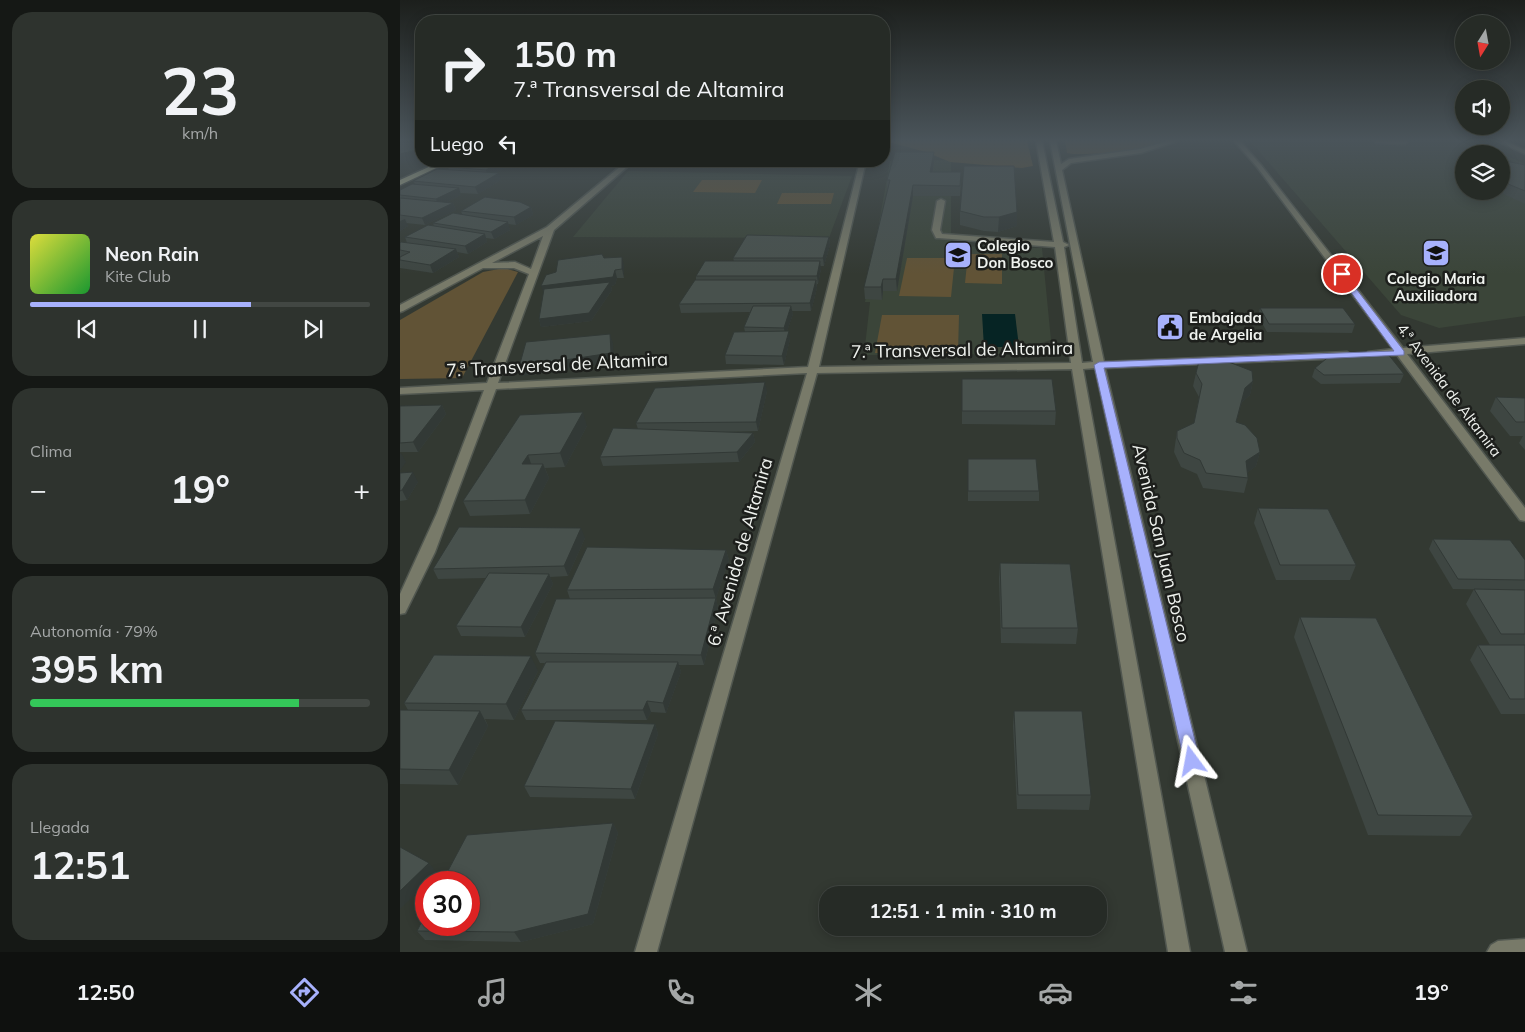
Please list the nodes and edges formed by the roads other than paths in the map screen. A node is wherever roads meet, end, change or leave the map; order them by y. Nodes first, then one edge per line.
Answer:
1 (602, 185) edge
2 (857, 185) edge
3 (1048, 185) edge
4 (1061, 185) edge
5 (1274, 185) edge
6 (941, 201) edge
7 (550, 229) junction
8 (1059, 245) junction
9 (1074, 245) junction
10 (475, 268) junction
11 (534, 273) junction
12 (400, 309) edge
13 (1525, 341) edge
14 (1401, 353) junction
15 (1099, 365) junction
16 (1077, 366) junction
17 (813, 370) junction
18 (491, 386) junction
19 (400, 391) edge
20 (1525, 518) edge
21 (400, 609) edge
22 (1525, 950) edge
23 (646, 952) edge
24 (1179, 952) edge
25 (1236, 952) edge
26 (1498, 952) edge

1 - 7 street
2 - 17 street, 6.ª Avenida de Altamira
3 - 8 street
4 - 9 street, Avenida San Juan Bosco
5 - 14 street, 4.ª Avenida de Altamira
6 - 8 street
7 - 10 street
7 - 11 street
8 - 9 street
8 - 16 street
9 - 15 street, Avenida San Juan Bosco
10 - 11 street
10 - 12 street
11 - 18 street
13 - 14 street, 7.ª Transversal de Altamira
14 - 15 street, 7.ª Transversal de Altamira
14 - 20 street, 4.ª Avenida de Altamira
15 - 16 street, 7.ª Transversal de Altamira
15 - 25 street, Avenida San Juan Bosco
16 - 17 street, 7.ª Transversal de Altamira
16 - 24 street
17 - 18 street, 7.ª Transversal de Altamira
17 - 23 street, 6.ª Avenida de Altamira
18 - 19 street, 7.ª Transversal de Altamira
18 - 21 street
22 - 26 street

